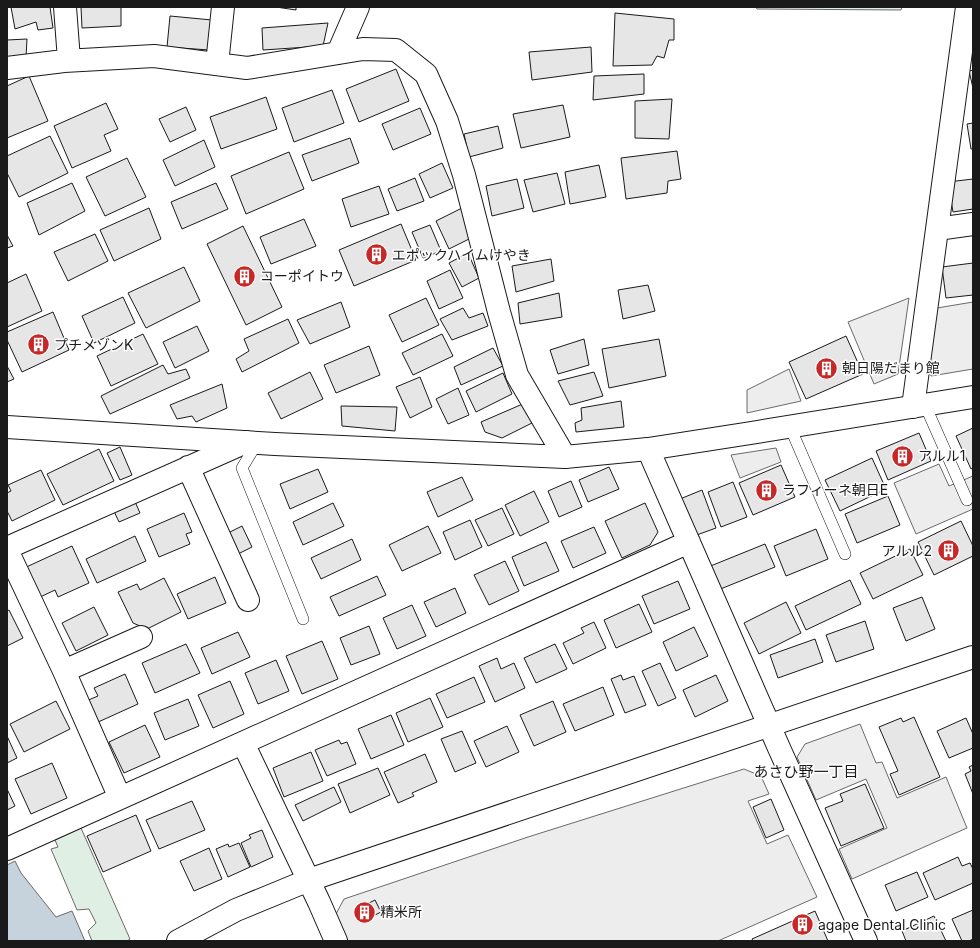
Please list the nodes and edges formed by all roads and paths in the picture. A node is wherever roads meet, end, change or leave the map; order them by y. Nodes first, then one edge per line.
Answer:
1 (65, 7) edge
2 (223, 7) edge
3 (358, 7) edge
4 (967, 7) edge
5 (968, 37) edge
6 (338, 53) junction
7 (69, 60) junction
8 (217, 64) junction
9 (7, 68) edge
10 (973, 224) edge
11 (937, 229) junction
12 (973, 397) edge
13 (919, 406) junction
14 (7, 427) edge
15 (790, 427) junction
16 (252, 442) junction
17 (648, 449) junction
18 (565, 457) junction
19 (188, 467) junction
20 (967, 500) dead end
21 (689, 542) junction
22 (7, 549) edge
23 (845, 554) dead end
24 (248, 600) dead end
25 (303, 619) dead end
26 (141, 637) dead end
27 (973, 657) edge
28 (64, 671) junction
29 (769, 725) junction
30 (243, 743) junction
31 (120, 798) junction
32 (7, 849) edge
33 (308, 880) junction
34 (178, 941) edge
35 (336, 941) edge
36 (866, 941) edge

1 - 7 street
2 - 8 street
3 - 6 street
4 - 5 street
5 - 11 street
6 - 8 street
6 - 18 street
7 - 8 street
7 - 9 street
10 - 11 street
11 - 13 street
12 - 13 street
13 - 15 street
13 - 20 lane
14 - 16 street
15 - 17 street
15 - 23 lane
16 - 18 street
16 - 19 street
16 - 25 lane
17 - 18 street
17 - 21 street
19 - 22 street
19 - 24 street
21 - 29 street
21 - 30 street
22 - 28 street
26 - 28 street
27 - 29 street
28 - 31 street
29 - 33 street
29 - 36 street
30 - 31 street
30 - 33 street
31 - 32 street
33 - 34 street
33 - 35 street

